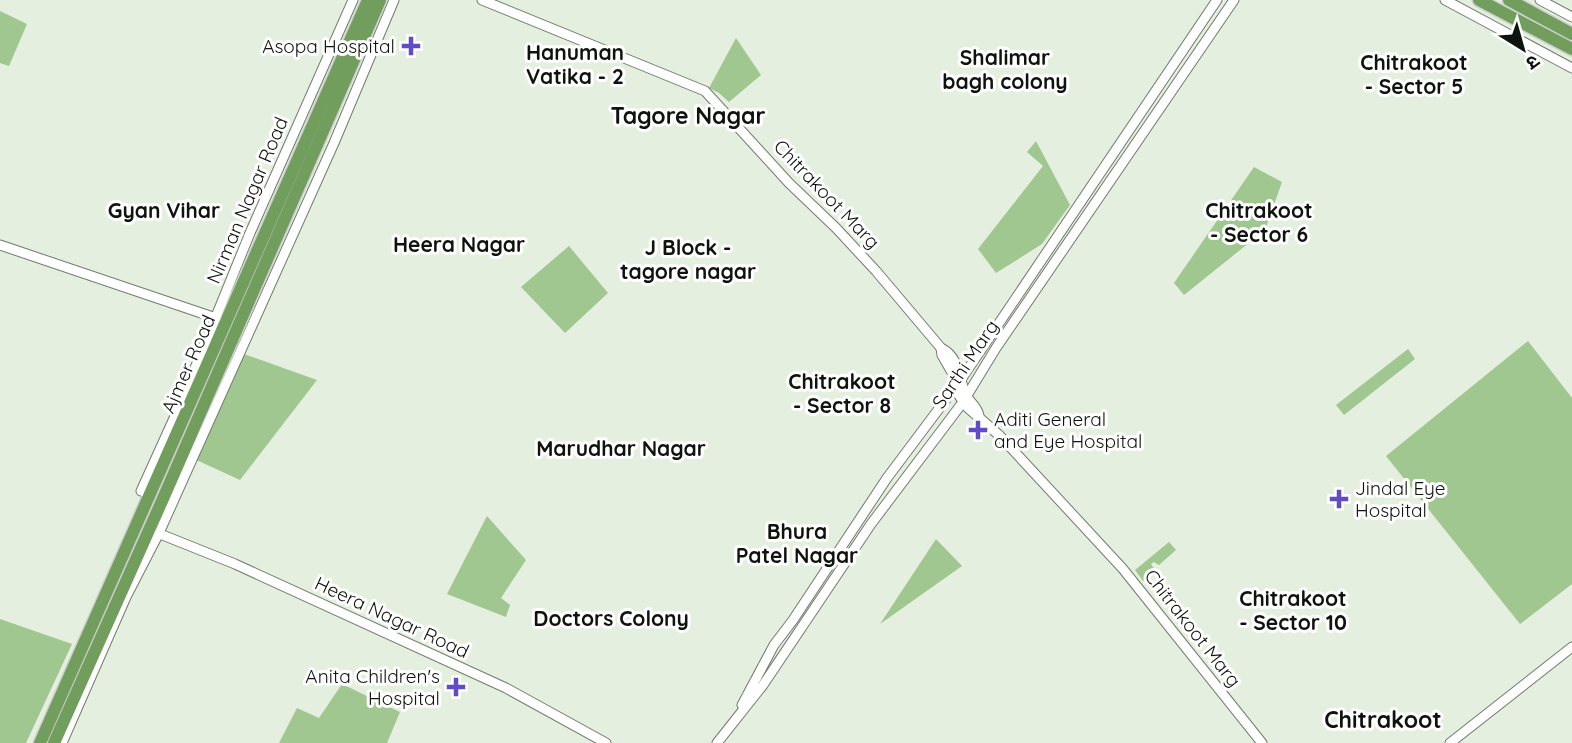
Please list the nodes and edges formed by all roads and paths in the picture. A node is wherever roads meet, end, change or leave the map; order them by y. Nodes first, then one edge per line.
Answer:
1 (353, 0) edge
2 (368, 0) edge
3 (380, 0) edge
4 (394, 0) edge
5 (482, 0) edge
6 (1217, 0) edge
7 (1234, 0) edge
8 (1445, 0) edge
9 (1479, 0) edge
10 (1539, 0) edge
11 (1514, 3) edge
12 (1572, 17) edge
13 (1572, 34) edge
14 (1572, 50) edge
15 (1572, 68) edge
16 (0, 245) edge
17 (216, 318) junction
18 (959, 382) junction
19 (965, 399) junction
20 (887, 478) junction
21 (898, 488) junction
22 (146, 493) junction
23 (148, 530) junction
24 (774, 645) junction
25 (1572, 647) edge
26 (785, 650) junction
27 (737, 716) junction
28 (40, 743) edge
29 (54, 743) edge
30 (62, 743) edge
31 (606, 743) edge
32 (718, 743) edge
33 (1262, 743) edge
34 (1450, 743) edge

1 - 17 street, Nirman Nagar Road
2 - 22 highway, Ajmer Road
3 - 23 highway, Ajmer Road
4 - 23 street
5 - 18 street, Chitrakoot Marg
6 - 18 street, Sarthi Marg
7 - 19 street, Sarthi Marg
8 - 15 street
9 - 14 highway
10 - 12 street
11 - 13 highway
16 - 17 street
17 - 22 street, Nirman Nagar Road
18 - 19 street, Chitrakoot Marg
18 - 20 street, Sarthi Marg
19 - 21 street, Sarthi Marg
19 - 33 street, Chitrakoot Marg
20 - 21 street
20 - 24 street, Sarthi Marg
21 - 26 street, Sarthi Marg
22 - 23 highway, Ajmer Road
23 - 28 highway, Ajmer Road
23 - 29 highway, Ajmer Road
23 - 30 street
23 - 31 street, Heera Nagar Road
24 - 26 street
24 - 27 street, Sarthi Marg
25 - 34 street
26 - 27 street, Sarthi Marg
27 - 32 street, Sarthi Marg

